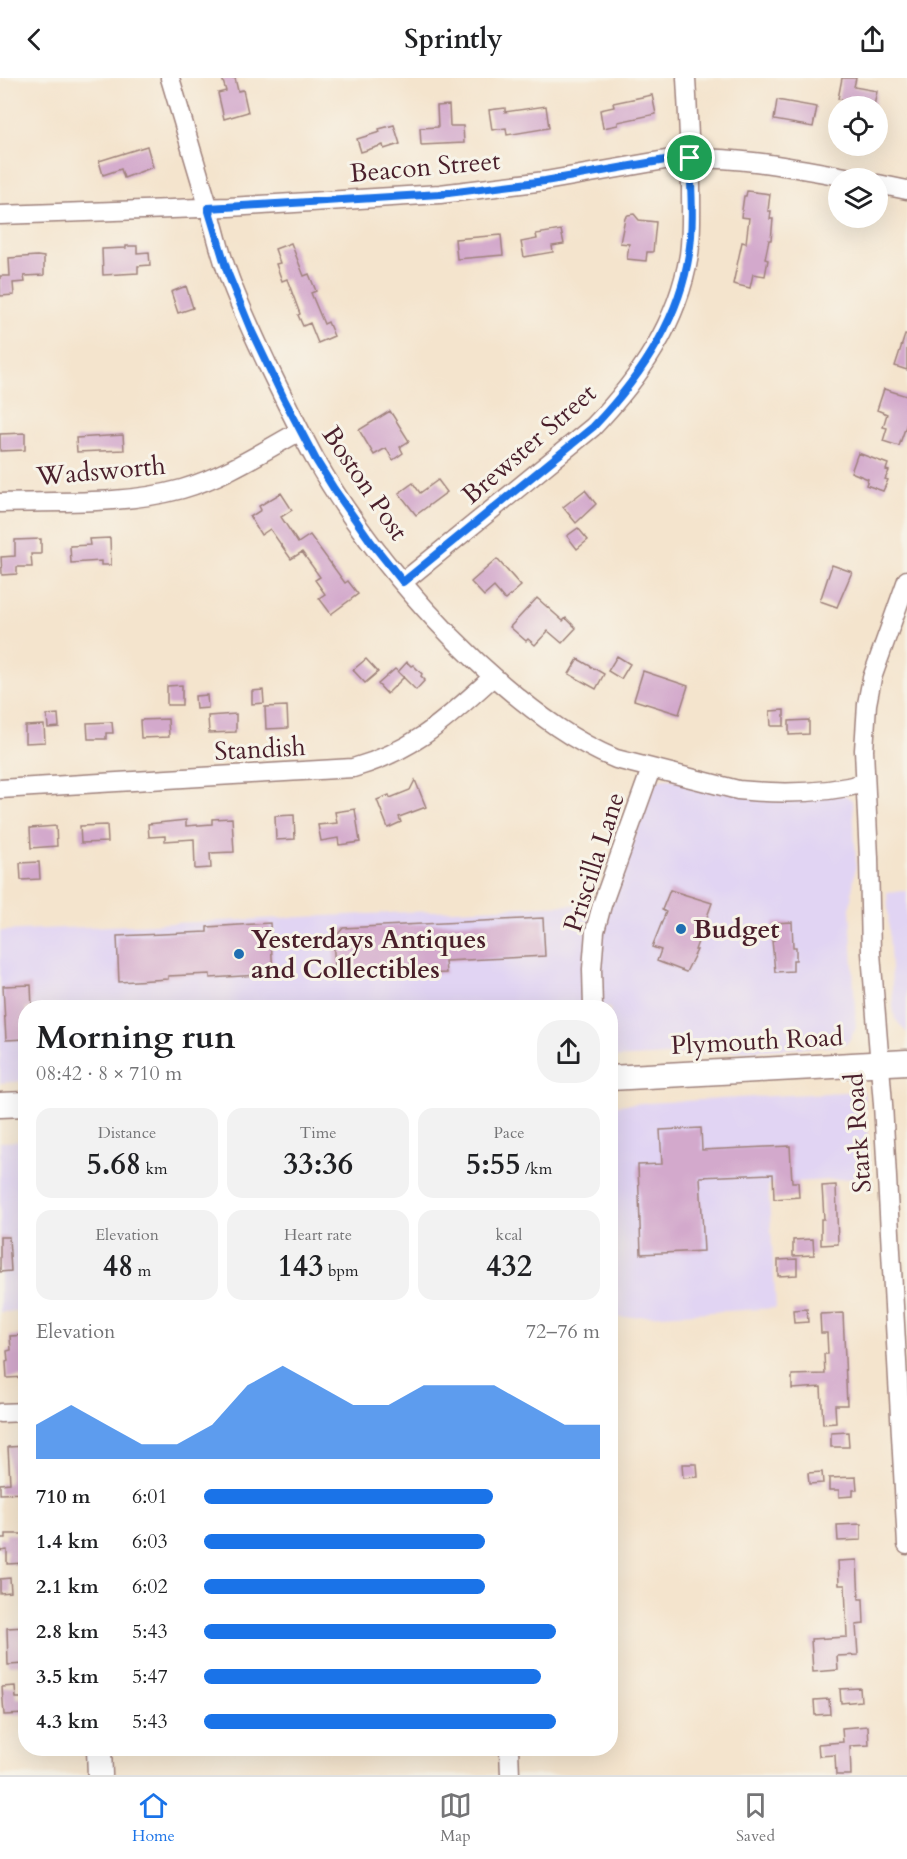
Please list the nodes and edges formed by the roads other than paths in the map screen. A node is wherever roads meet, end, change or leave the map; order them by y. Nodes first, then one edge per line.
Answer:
1 (170, 78) edge
2 (686, 78) edge
3 (690, 158) junction
4 (828, 174) edge
5 (888, 186) edge
6 (907, 190) edge
7 (208, 208) junction
8 (0, 215) edge
9 (300, 431) junction
10 (0, 503) edge
11 (907, 580) edge
12 (403, 582) junction
13 (493, 677) junction
14 (651, 769) junction
15 (865, 783) junction
16 (0, 789) edge
17 (593, 1000) edge
18 (907, 1062) edge
19 (879, 1063) junction
20 (618, 1078) edge
21 (18, 1104) edge
22 (0, 1105) edge
23 (18, 1412) edge
24 (0, 1413) edge
25 (907, 1545) edge
26 (99, 1756) edge
27 (509, 1756) edge
28 (100, 1775) edge
29 (510, 1775) edge

1 - 7 street, Boston Post
2 - 3 street, Brewster Street
3 - 4 street, Beacon Street
3 - 7 street, Beacon Street
3 - 12 street, Brewster Street
5 - 6 street
7 - 8 street, Beacon Street
7 - 9 street, Boston Post
9 - 10 street, Wadsworth
9 - 12 street, Boston Post
11 - 15 street, Stark Road
12 - 13 street, Boston Post
13 - 14 street, Boston Post
13 - 16 street, Standish
14 - 15 street, Boston Post
14 - 17 street, Priscilla Lane
15 - 19 street, Stark Road
18 - 19 main road, Plymouth Road
19 - 20 main road, Plymouth Road
19 - 25 street, Stark Road
21 - 22 main road
23 - 24 street
26 - 28 main road
27 - 29 street

